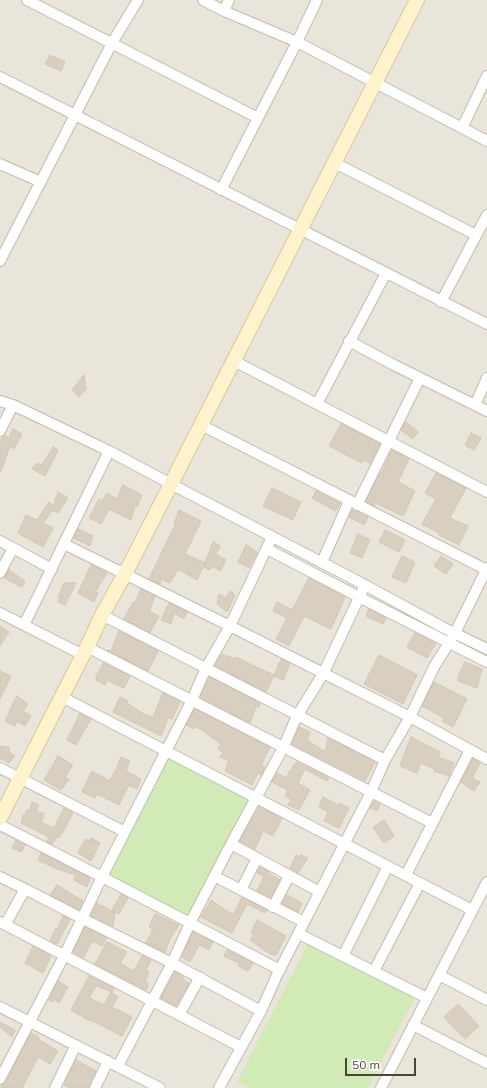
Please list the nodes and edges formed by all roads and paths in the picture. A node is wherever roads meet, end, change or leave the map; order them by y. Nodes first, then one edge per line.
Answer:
1 (27, 0) edge
2 (138, 0) edge
3 (203, 0) edge
4 (229, 0) edge
5 (317, 0) edge
6 (416, 0) edge
7 (224, 11) junction
8 (297, 42) junction
9 (112, 44) junction
10 (487, 76) edge
11 (0, 77) edge
12 (375, 83) junction
13 (76, 115) junction
14 (258, 118) junction
15 (462, 128) junction
16 (487, 141) edge
17 (335, 163) junction
18 (0, 164) edge
19 (41, 182) junction
20 (221, 190) junction
21 (487, 215) edge
22 (301, 230) junction
23 (476, 235) junction
24 (0, 261) edge
25 (386, 273) junction
26 (441, 302) junction
27 (487, 324) edge
28 (349, 341) junction
29 (234, 361) junction
30 (420, 378) junction
31 (487, 378) edge
32 (0, 401) edge
33 (317, 404) junction
34 (13, 405) junction
35 (475, 405) junction
36 (487, 411) edge
37 (200, 425) junction
38 (0, 431) edge
39 (389, 442) junction
40 (109, 451) junction
41 (171, 484) junction
42 (487, 492) edge
43 (353, 503) junction
44 (272, 537) junction
45 (0, 541) edge
46 (64, 544) junction
47 (13, 548) junction
48 (267, 549) junction
49 (322, 562) junction
50 (52, 569) junction
51 (487, 569) edge
52 (0, 573) edge
53 (125, 574) junction
54 (365, 585) junction
55 (359, 597) junction
56 (0, 613) edge
57 (102, 615) junction
58 (24, 626) junction
59 (230, 626) junction
60 (455, 633) junction
61 (449, 642) junction
62 (487, 649) edge
63 (85, 651) junction
64 (487, 662) edge
65 (206, 668) junction
66 (323, 674) junction
67 (62, 697) junction
68 (192, 700) junction
69 (298, 716) junction
70 (410, 718) junction
71 (283, 748) junction
72 (470, 750) junction
73 (166, 752) junction
74 (487, 759) edge
75 (385, 760) junction
76 (0, 768) edge
77 (20, 778) junction
78 (371, 792) junction
79 (256, 798) junction
80 (1, 817) edge
81 (432, 822) junction
82 (125, 832) junction
83 (231, 844) junction
84 (344, 845) junction
85 (257, 858) junction
86 (388, 866) junction
87 (406, 875) junction
88 (214, 876) junction
89 (289, 876) junction
90 (102, 877) junction
91 (0, 878) edge
92 (420, 883) junction
93 (486, 886) edge
94 (25, 889) junction
95 (241, 890) junction
96 (320, 892) junction
97 (273, 907) junction
98 (472, 910) junction
99 (83, 919) junction
100 (304, 922) junction
101 (2, 923) edge
102 (190, 923) junction
103 (298, 934) junction
104 (64, 956) junction
105 (343, 956) junction
106 (172, 963) junction
107 (280, 970) junction
108 (374, 971) junction
109 (439, 975) junction
110 (200, 977) junction
111 (427, 998) junction
112 (152, 1000) junction
113 (487, 1000) edge
114 (0, 1007) edge
115 (261, 1010) junction
116 (179, 1014) junction
117 (29, 1022) junction
118 (413, 1025) junction
119 (76, 1045) junction
120 (241, 1047) junction
121 (108, 1061) junction
122 (487, 1063) edge
123 (118, 1066) junction
124 (0, 1078) edge
125 (55, 1088) edge
126 (95, 1088) edge
127 (158, 1088) edge
128 (219, 1088) edge
129 (381, 1088) edge

1 - 9 street
2 - 9 street
3 - 7 street
4 - 7 street
5 - 8 street
6 - 12 main road
7 - 8 street
8 - 12 street
8 - 14 street
9 - 13 street
9 - 14 street
10 - 15 street
11 - 13 street
12 - 15 street
12 - 17 main road
13 - 19 street
13 - 20 street
14 - 20 street
15 - 16 street
17 - 22 main road
17 - 23 street
18 - 19 street
19 - 24 street
20 - 22 street
21 - 23 street
22 - 25 street
22 - 29 main road
23 - 26 street
25 - 26 street
25 - 28 street
26 - 27 street
28 - 30 street
28 - 33 street
29 - 33 street
29 - 37 main road
30 - 35 street
30 - 39 street
31 - 35 street
32 - 34 street
33 - 39 street
34 - 38 street
34 - 40 street
35 - 36 street
37 - 41 main road
37 - 43 street
39 - 42 street
39 - 43 street
40 - 41 street
40 - 46 street
41 - 44 street
41 - 53 main road
43 - 49 street
43 - 51 street
44 - 48 street
44 - 49 street
45 - 47 street
46 - 50 street
46 - 53 street
47 - 50 street
47 - 52 street
48 - 55 street
48 - 59 street
49 - 54 street
50 - 58 street
51 - 60 street
53 - 57 main road
53 - 59 street
54 - 55 street
54 - 60 street
55 - 61 street
55 - 66 street
56 - 58 street
57 - 63 main road
57 - 65 street
58 - 63 street
59 - 65 street
59 - 66 street
60 - 61 street
60 - 62 street
61 - 64 street
61 - 70 street
63 - 67 main road
63 - 68 street
65 - 68 street
65 - 69 street
66 - 69 street
66 - 70 street
67 - 73 street
67 - 77 main road
68 - 71 street
68 - 73 street
69 - 71 street
69 - 75 street
70 - 72 street
70 - 75 street
71 - 78 street
71 - 79 street
72 - 74 street
72 - 81 street
73 - 79 street
73 - 82 street
75 - 78 street
76 - 77 street
77 - 80 main road
77 - 82 street
78 - 81 street
78 - 84 street
79 - 83 street
79 - 84 street
80 - 90 street
81 - 87 street
82 - 90 street
83 - 85 street
83 - 88 street
84 - 86 street
84 - 96 street
85 - 89 street
85 - 95 street
86 - 87 street
86 - 105 street
87 - 92 street
88 - 95 street
88 - 102 street
89 - 96 street
89 - 97 street
90 - 99 street
90 - 102 street
91 - 94 street
92 - 98 street
92 - 108 street
93 - 98 street
94 - 99 street
94 - 101 street
95 - 97 street
96 - 100 street
97 - 100 street
98 - 109 street
99 - 104 street
99 - 106 street
100 - 103 street
101 - 104 street
102 - 106 street
102 - 107 street
103 - 105 street
103 - 107 street
104 - 112 street
104 - 117 street
105 - 108 street
106 - 110 street
106 - 112 street
107 - 115 street
108 - 111 street
109 - 111 street
109 - 113 street
110 - 115 street
110 - 116 street
111 - 118 street
112 - 116 street
112 - 123 street
114 - 117 street
115 - 120 street
116 - 120 street
117 - 119 street
117 - 124 street
118 - 122 street
118 - 129 street
119 - 121 street
119 - 125 street
120 - 128 street
121 - 123 street
121 - 126 street
123 - 127 street

